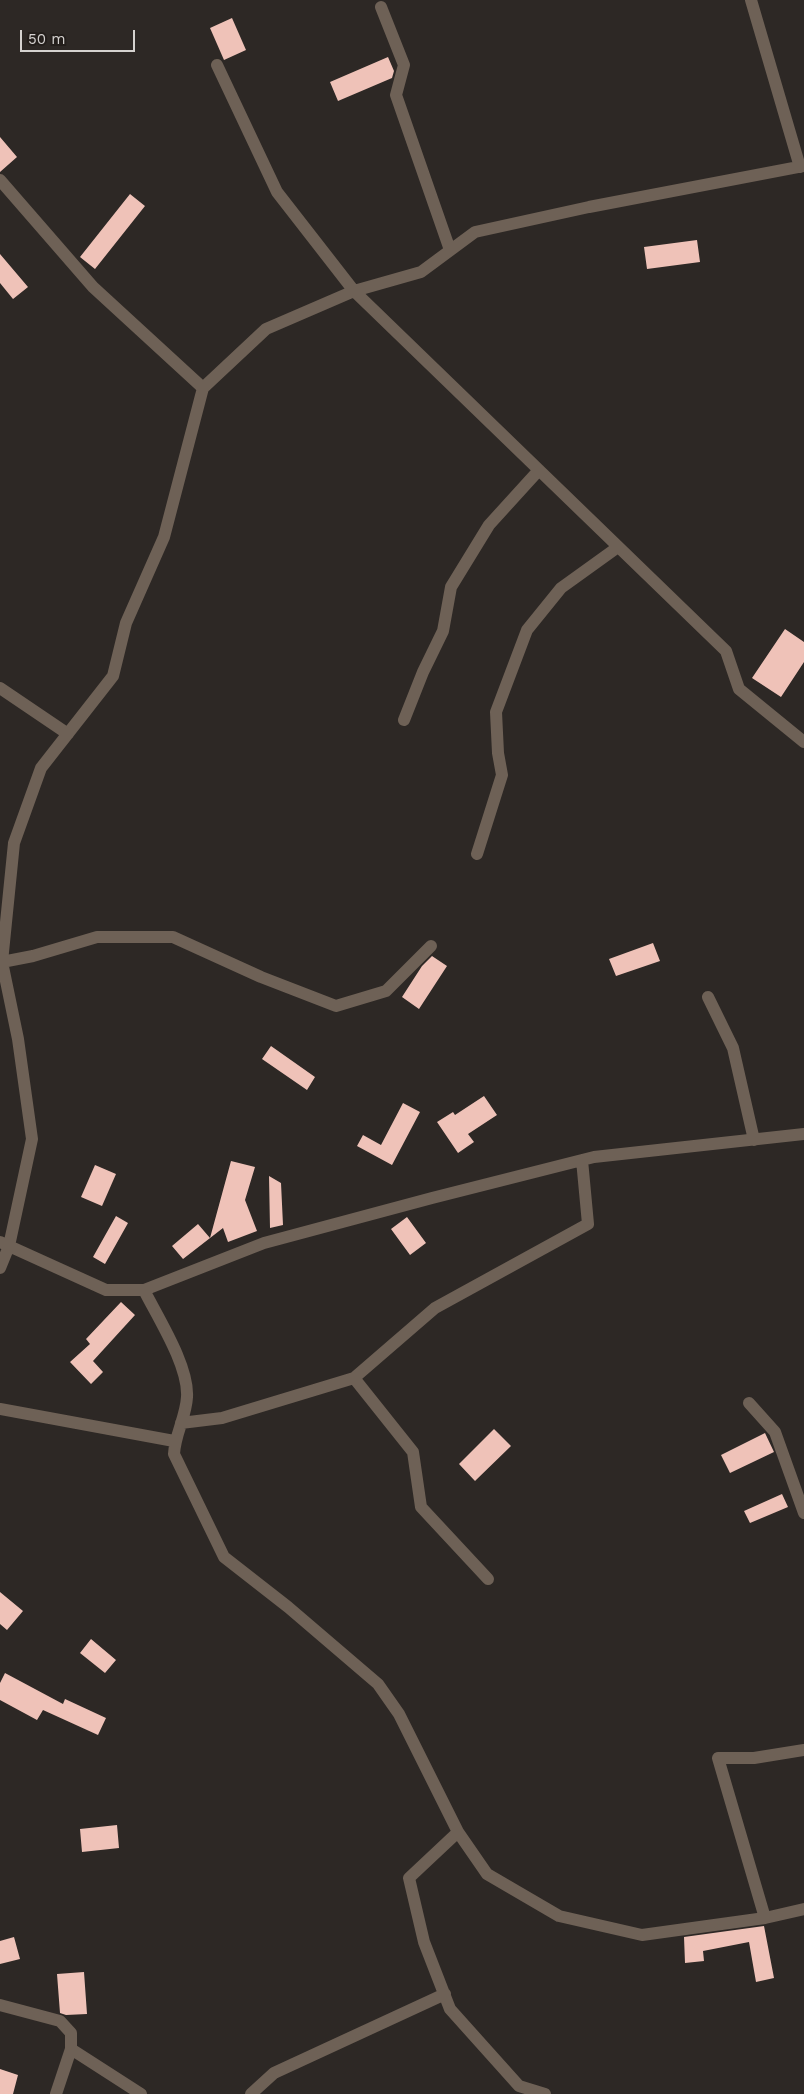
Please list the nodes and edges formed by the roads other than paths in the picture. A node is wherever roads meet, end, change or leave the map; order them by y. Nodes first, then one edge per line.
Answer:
1 (751, 0) edge
2 (381, 7) dead end
3 (216, 66) dead end
4 (802, 166) edge
5 (0, 180) edge
6 (450, 250) junction
7 (354, 291) junction
8 (203, 388) junction
9 (540, 470) junction
10 (618, 547) junction
11 (0, 688) edge
12 (404, 720) dead end
13 (68, 734) junction
14 (804, 742) edge
15 (477, 854) dead end
16 (431, 946) dead end
17 (2, 962) junction
18 (708, 997) dead end
19 (804, 1134) edge
20 (754, 1140) junction
21 (582, 1160) junction
22 (4, 1244) edge
23 (0, 1268) edge
24 (144, 1290) junction
25 (354, 1378) junction
26 (749, 1403) dead end
27 (0, 1409) edge
28 (181, 1423) junction
29 (174, 1441) junction
30 (804, 1512) edge
31 (488, 1579) dead end
32 (804, 1750) edge
33 (458, 1832) junction
34 (804, 1909) edge
35 (765, 1918) junction
36 (445, 1994) junction
37 (0, 2005) edge
38 (71, 2049) junction
39 (518, 2090) edge
40 (56, 2094) edge
41 (141, 2094) edge
42 (251, 2094) edge
43 (545, 2094) edge

1 - 4 street
2 - 6 street
3 - 7 street
4 - 6 street
5 - 8 street
6 - 7 street
7 - 8 street
7 - 9 street
8 - 13 street
9 - 10 street
9 - 12 street
10 - 14 street
10 - 15 street
11 - 13 street
13 - 17 street
16 - 17 street
17 - 22 street
18 - 20 street
19 - 20 street
20 - 21 street
21 - 24 street
21 - 25 street
22 - 23 street
22 - 24 street
24 - 28 street
25 - 28 street
25 - 31 street
26 - 30 street
27 - 29 street
28 - 29 street
29 - 33 street
32 - 35 street
33 - 35 street
33 - 36 street
34 - 35 street
36 - 39 street
36 - 42 street
37 - 38 street
38 - 40 street
38 - 41 street
39 - 43 street

